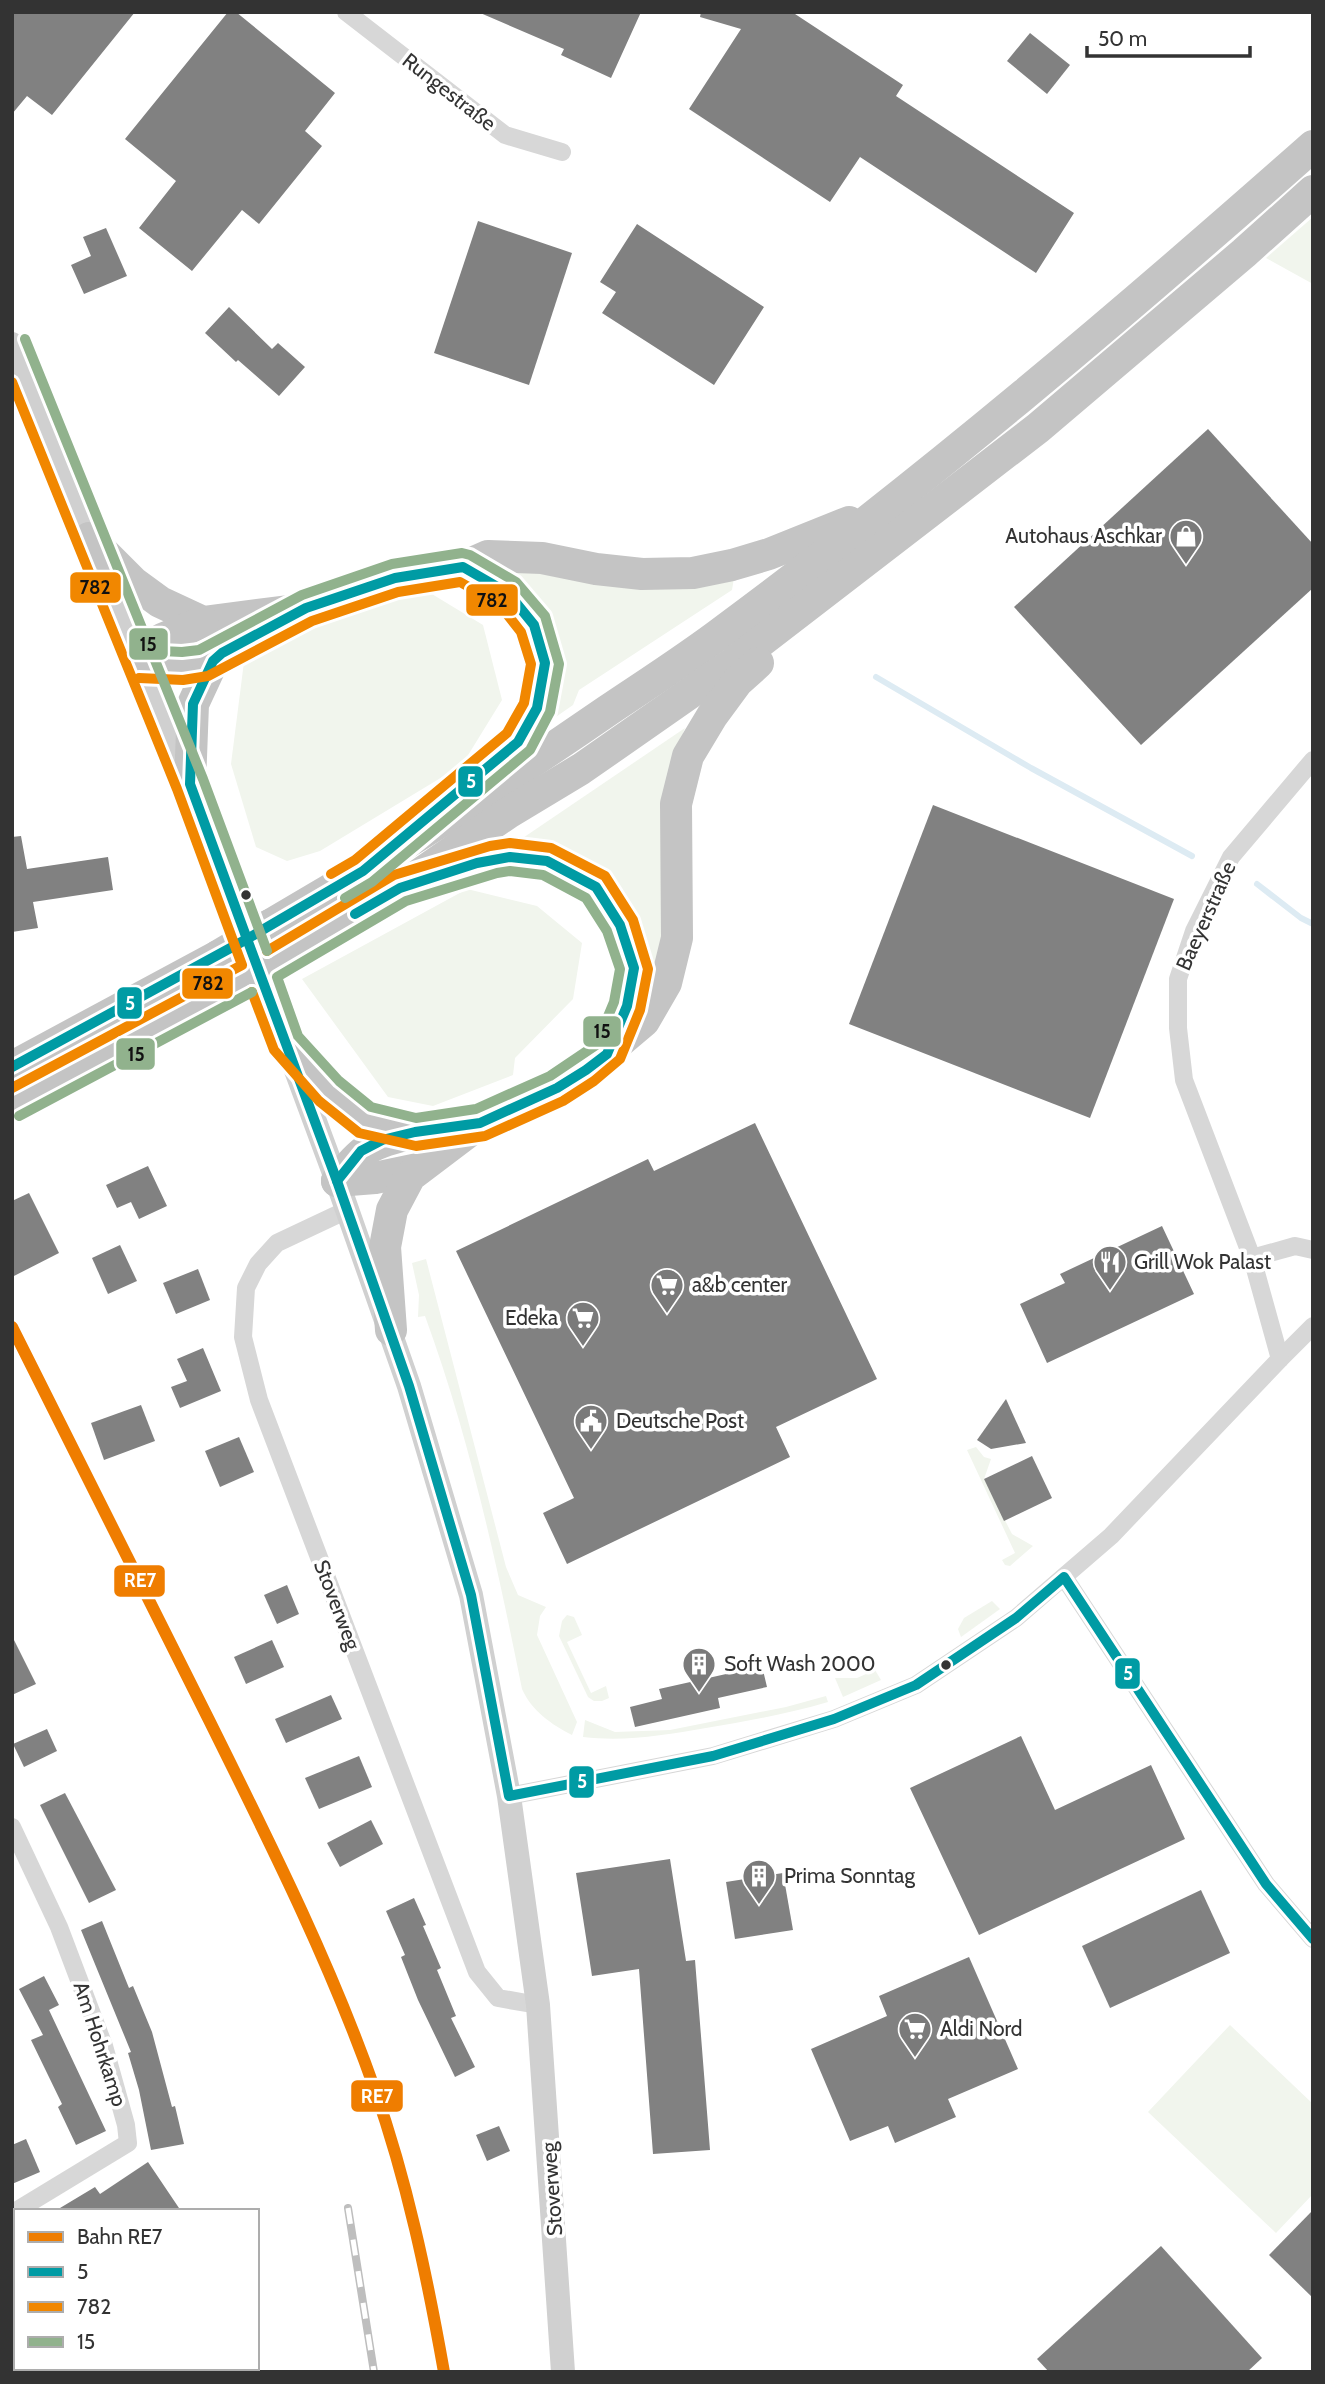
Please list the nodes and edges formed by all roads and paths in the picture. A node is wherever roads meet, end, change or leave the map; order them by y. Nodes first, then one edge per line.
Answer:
1 (346, 12) edge
2 (1313, 146) edge
3 (562, 152) dead end
4 (1313, 191) edge
5 (12, 345) edge
6 (880, 511) junction
7 (89, 538) junction
8 (463, 567) junction
9 (858, 568) junction
10 (306, 608) junction
11 (202, 622) junction
12 (213, 661) junction
13 (141, 664) junction
14 (1313, 760) edge
15 (190, 784) junction
16 (363, 871) junction
17 (400, 888) junction
18 (286, 1042) junction
19 (607, 1054) junction
20 (12, 1067) edge
21 (12, 1104) edge
22 (480, 1123) junction
23 (415, 1132) junction
24 (418, 1168) junction
25 (342, 1195) junction
26 (1313, 1251) edge
27 (1252, 1258) junction
28 (1313, 1326) edge
29 (391, 1330) junction
30 (1280, 1359) junction
31 (1064, 1577) junction
32 (509, 1796) junction
33 (12, 1827) edge
34 (1313, 1939) edge
35 (538, 2006) junction
36 (20, 2209) edge
37 (563, 2372) edge

1 - 3 street, Rungestraße
2 - 6 highway
4 - 9 highway
5 - 7 street, Stoverweg
6 - 8 highway
6 - 16 highway
7 - 11 highway
7 - 13 street, Stoverweg
8 - 10 highway
8 - 16 highway
9 - 17 highway
9 - 19 highway
10 - 11 highway
10 - 12 highway
11 - 13 highway
12 - 13 highway
12 - 15 highway
13 - 15 street, Stoverweg
14 - 27 street, Baeyerstraße
15 - 18 street, Stoverweg
16 - 20 highway, bridge
17 - 19 highway
17 - 21 highway, bridge
18 - 23 highway
18 - 25 street, Stoverweg
19 - 22 highway
22 - 23 highway
22 - 24 highway
23 - 25 highway
24 - 25 highway
24 - 29 highway
25 - 29 street, Stoverweg
25 - 35 street, Stoverweg
26 - 27 street
27 - 30 street, Baeyerstraße
28 - 30 street
29 - 32 street, Stoverweg
30 - 31 street
31 - 32 street
31 - 34 street
32 - 35 street, Stoverweg
33 - 36 street, Am Hohrkamp
35 - 37 street, Stoverweg

